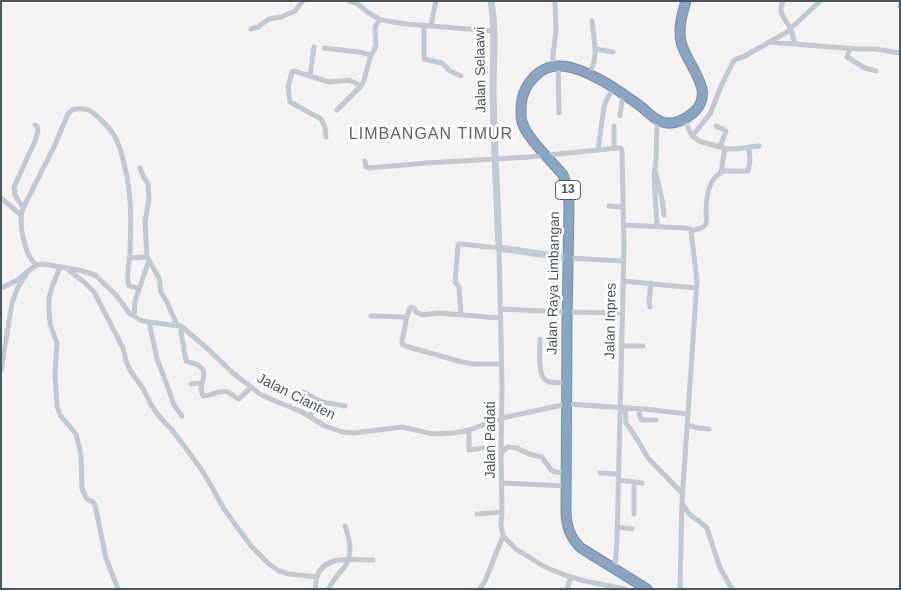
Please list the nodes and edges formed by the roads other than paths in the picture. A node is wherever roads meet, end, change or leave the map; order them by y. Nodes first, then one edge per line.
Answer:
1 (303, 1) edge
2 (349, 1) edge
3 (436, 1) edge
4 (491, 1) edge
5 (555, 1) edge
6 (686, 1) edge
7 (783, 1) edge
8 (820, 1) edge
9 (380, 20) junction
10 (592, 21) dead end
11 (424, 25) junction
12 (432, 25) junction
13 (791, 28) junction
14 (251, 29) dead end
15 (493, 31) junction
16 (769, 42) junction
17 (795, 44) junction
18 (314, 47) dead end
19 (324, 48) dead end
20 (850, 48) junction
21 (595, 50) junction
22 (613, 52) dead end
23 (900, 53) edge
24 (371, 55) junction
25 (556, 66) junction
26 (876, 71) dead end
27 (589, 74) junction
28 (310, 76) junction
29 (460, 76) dead end
30 (360, 86) junction
31 (613, 89) junction
32 (623, 95) junction
33 (337, 110) dead end
34 (559, 113) dead end
35 (620, 116) dead end
36 (657, 119) junction
37 (684, 119) junction
38 (35, 125) dead end
39 (614, 126) dead end
40 (716, 126) dead end
41 (692, 136) junction
42 (326, 137) dead end
43 (760, 146) dead end
44 (749, 147) junction
45 (614, 148) junction
46 (723, 148) junction
47 (598, 150) junction
48 (547, 156) junction
49 (495, 159) junction
50 (364, 161) dead end
51 (140, 168) dead end
52 (655, 169) junction
53 (721, 172) junction
54 (1, 198) edge
55 (610, 206) dead end
56 (623, 207) junction
57 (23, 208) junction
58 (21, 214) junction
59 (664, 215) dead end
60 (623, 225) junction
61 (657, 226) junction
62 (691, 231) junction
63 (499, 248) junction
64 (130, 258) junction
65 (568, 258) junction
66 (148, 259) junction
67 (623, 261) junction
68 (36, 265) junction
69 (62, 267) junction
70 (31, 269) junction
71 (623, 282) junction
72 (650, 283) junction
73 (1, 288) edge
74 (138, 288) junction
75 (696, 288) junction
76 (650, 307) dead end
77 (500, 309) junction
78 (567, 312) junction
79 (622, 313) junction
80 (461, 315) junction
81 (134, 316) junction
82 (371, 316) dead end
83 (407, 317) junction
84 (500, 318) junction
85 (149, 322) junction
86 (178, 325) junction
87 (540, 339) dead end
88 (621, 346) junction
89 (643, 346) dead end
90 (501, 364) junction
91 (1, 370) edge
92 (202, 382) junction
93 (567, 383) junction
94 (191, 384) dead end
95 (251, 387) junction
96 (303, 392) dead end
97 (319, 401) junction
98 (567, 404) junction
99 (345, 406) dead end
100 (622, 408) junction
101 (639, 409) junction
102 (688, 414) junction
103 (182, 416) dead end
104 (310, 416) junction
105 (502, 418) junction
106 (656, 420) dead end
107 (687, 426) junction
108 (708, 429) dead end
109 (469, 430) junction
110 (483, 448) dead end
111 (501, 453) junction
112 (567, 473) junction
113 (600, 473) dead end
114 (618, 474) junction
115 (618, 480) junction
116 (634, 482) junction
117 (501, 483) junction
118 (642, 483) dead end
119 (567, 486) junction
120 (682, 499) junction
121 (502, 512) junction
122 (477, 514) dead end
123 (634, 514) dead end
124 (345, 526) dead end
125 (617, 527) junction
126 (632, 530) dead end
127 (503, 536) junction
128 (349, 560) junction
129 (373, 560) dead end
130 (614, 570) junction
131 (317, 577) junction
132 (570, 577) junction
133 (599, 587) edge
134 (641, 588) edge
135 (118, 589) edge
136 (315, 589) edge
137 (329, 589) edge
138 (480, 589) edge
139 (567, 589) edge
140 (625, 589) edge
141 (680, 589) edge
142 (732, 589) edge

1 - 14 street
2 - 9 street
3 - 12 street
4 - 15 street, Jalan Selaawi
5 - 25 street
6 - 37 highway
7 - 13 street
8 - 13 street
9 - 11 street
9 - 24 street
10 - 21 street
11 - 12 street
11 - 29 street
12 - 15 street
13 - 16 street
13 - 17 street
15 - 49 street, Jalan Selaawi
16 - 17 street
16 - 41 street
17 - 20 street
18 - 28 street
19 - 24 street
20 - 23 street
20 - 26 street
21 - 22 street
21 - 27 street
24 - 30 street
25 - 27 highway
25 - 34 street
25 - 48 highway, Jalan Raya Limbangan / 13
27 - 31 highway
28 - 30 street
28 - 42 street
30 - 33 street
31 - 32 highway
31 - 47 street
32 - 35 street
32 - 36 highway
36 - 37 highway
36 - 52 street
37 - 41 street
38 - 57 street
39 - 45 street
40 - 46 street
41 - 46 street
43 - 44 street
44 - 46 street
44 - 53 street
45 - 47 street
45 - 56 street, Jalan Inpres
46 - 53 street
47 - 48 street
48 - 49 street
48 - 65 highway, Jalan Raya Limbangan / 13
49 - 50 street
49 - 63 street, Jalan Selaawi
51 - 66 street
52 - 59 street
52 - 61 street
53 - 62 street
54 - 58 street
55 - 56 street
56 - 60 street, Jalan Inpres
57 - 58 street
57 - 64 street
58 - 68 street
60 - 61 street
60 - 67 street, Jalan Inpres
61 - 62 street
62 - 75 street
63 - 65 street
63 - 77 street, Jalan Padati
63 - 80 street
64 - 66 street
64 - 74 street
65 - 67 street
65 - 78 highway, Jalan Raya Limbangan / 13
66 - 74 street
66 - 86 street
67 - 71 street, Jalan Inpres
68 - 69 street
68 - 70 street
69 - 81 street
69 - 131 street
69 - 135 street
70 - 73 street
70 - 91 street
71 - 72 street
71 - 79 street, Jalan Inpres
72 - 75 street
72 - 76 street
74 - 81 street
75 - 102 street
77 - 78 street
77 - 84 street, Jalan Padati
78 - 79 street
78 - 93 highway, Jalan Raya Limbangan / 13
79 - 88 street, Jalan Inpres
80 - 83 street
80 - 84 street
81 - 85 street
82 - 83 street
83 - 90 street
84 - 90 street, Jalan Padati
85 - 86 street
85 - 103 street
86 - 92 street
86 - 95 street, Jalan Cianten
87 - 93 street
88 - 89 street
88 - 100 street, Jalan Inpres
90 - 105 street, Jalan Padati
92 - 94 street
92 - 95 street
93 - 98 highway, Jalan Raya Limbangan / 13
95 - 104 street, Jalan Cianten
96 - 97 street
97 - 99 street
97 - 104 street
98 - 100 street, Jalan Cianten
98 - 105 street, Jalan Cianten
98 - 112 highway, Jalan Raya Limbangan / 13
100 - 101 street, Jalan Cianten
100 - 114 street, Jalan Inpres
100 - 120 street
101 - 102 street, Jalan Cianten
101 - 106 street
102 - 107 street
104 - 109 street, Jalan Cianten
105 - 109 street, Jalan Cianten
105 - 111 street, Jalan Padati
107 - 108 street
107 - 120 street
109 - 110 street
111 - 112 street
111 - 117 street, Jalan Padati
112 - 119 highway, Jalan Raya Limbangan / 13
113 - 114 street
114 - 115 street, Jalan Inpres
115 - 116 street
115 - 125 street, Jalan Inpres
116 - 118 street
116 - 123 street
117 - 119 street
117 - 121 street, Jalan Padati
119 - 130 highway, Jalan Raya Limbangan / 13
120 - 141 street
120 - 142 street
121 - 122 street
121 - 127 street, Jalan Padati
124 - 128 street
125 - 126 street
125 - 130 street, Jalan Inpres
127 - 132 street
127 - 138 street
128 - 129 street
128 - 131 street
128 - 137 street
130 - 134 highway, Jalan Raya Limbangan / 13
131 - 136 street
132 - 133 street
132 - 139 street
133 - 140 street

